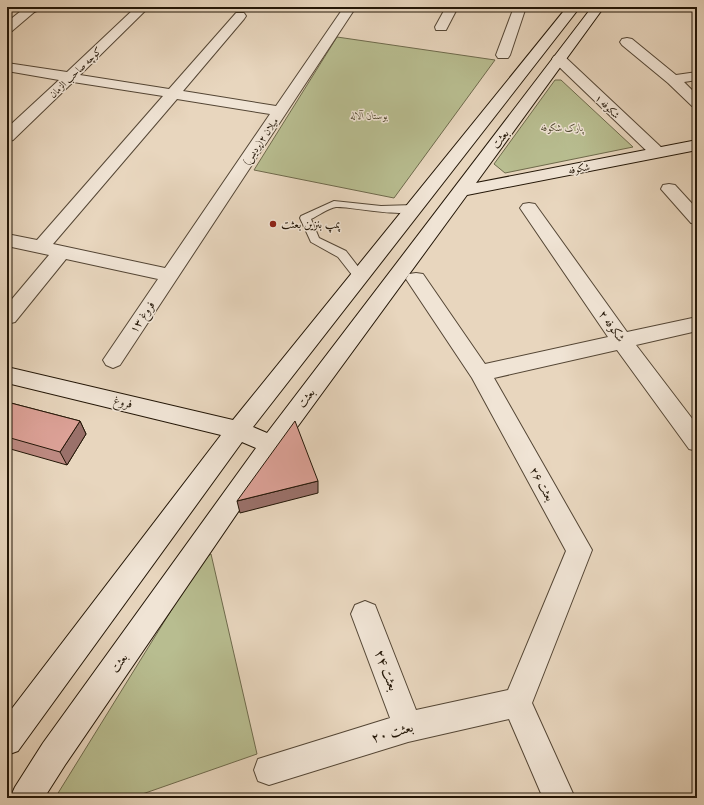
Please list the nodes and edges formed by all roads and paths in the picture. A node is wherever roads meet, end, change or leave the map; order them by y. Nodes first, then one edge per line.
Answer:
1 (143, 7) edge
2 (350, 7) edge
3 (452, 7) edge
4 (520, 7) edge
5 (574, 7) edge
6 (598, 7) edge
7 (29, 8) edge
8 (240, 16) dead end
9 (441, 27) dead end
10 (7, 28) edge
11 (627, 42) dead end
12 (503, 55) dead end
13 (559, 59) junction
14 (7, 67) edge
15 (697, 76) edge
16 (70, 77) junction
17 (673, 80) junction
18 (173, 94) junction
19 (697, 103) edge
20 (280, 111) junction
21 (7, 137) edge
22 (697, 144) edge
23 (657, 152) junction
24 (668, 189) dead end
25 (460, 192) junction
26 (414, 208) junction
27 (529, 208) dead end
28 (697, 219) edge
29 (7, 240) edge
30 (41, 248) junction
31 (61, 252) junction
32 (170, 275) junction
33 (360, 277) junction
34 (416, 279) dead end
35 (8, 317) dead end
36 (697, 324) edge
37 (621, 340) junction
38 (113, 360) dead end
39 (480, 373) junction
40 (7, 375) edge
41 (238, 430) junction
42 (697, 442) edge
43 (272, 444) junction
44 (365, 614) dead end
45 (516, 703) junction
46 (408, 727) junction
47 (7, 740) edge
48 (269, 770) dead end
49 (26, 798) edge
50 (559, 798) edge

1 - 16 street, کوچه صاحب الزمان
2 - 20 street, میلان ۲(پردیس)
3 - 9 street
4 - 12 street
5 - 26 street, بعثت
6 - 13 street, بعثت
7 - 10 street
8 - 18 street
11 - 17 street
13 - 23 street, شکوفه ۱
13 - 25 street, بعثت
14 - 16 street
15 - 17 street
16 - 18 street
16 - 21 street, کوچه صاحب الزمان
17 - 19 street
18 - 20 street
18 - 30 street
20 - 32 street, میلان ۲(پردیس)
22 - 23 street, شکوفه
23 - 25 street, شکوفه
24 - 28 street
25 - 43 street, بعثت
26 - 33 street, بعثت
26 - 33 lane
27 - 37 street, شکوفه ۲
29 - 30 street
30 - 31 street
31 - 32 street
31 - 35 street
32 - 38 street, فروغ ۱۳
33 - 41 street, بعثت
34 - 39 street, بعثت ۲۶
36 - 37 street
37 - 39 street
37 - 42 street, شکوفه ۲
39 - 45 street, بعثت ۲۶
40 - 41 street, فروغ
41 - 43 street, فروغ
41 - 47 street, بعثت
43 - 49 street, بعثت
44 - 46 street, بعثت ۲۴
45 - 46 street, بعثت ۲۰
45 - 50 street
46 - 48 street, بعثت ۲۰

